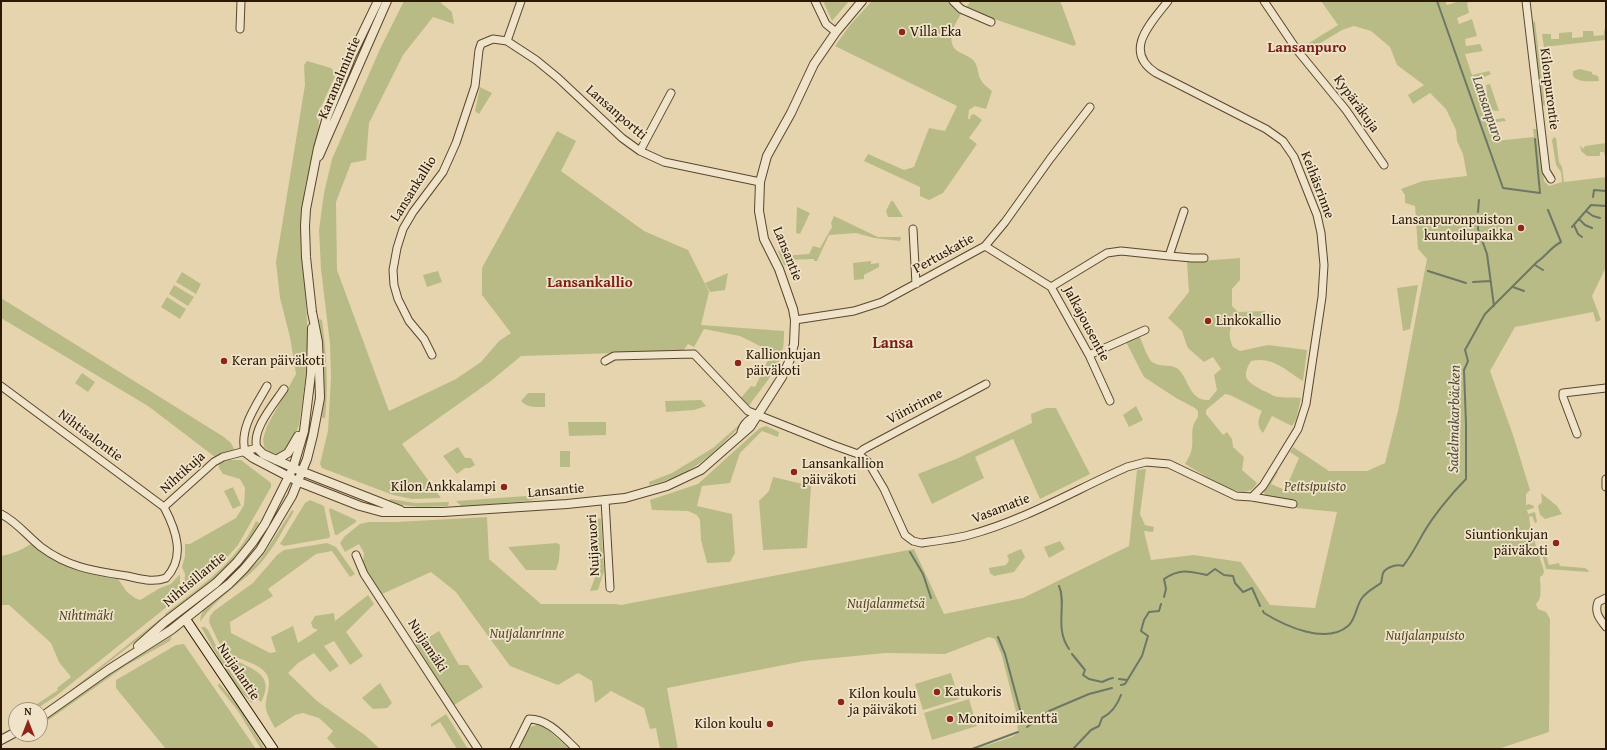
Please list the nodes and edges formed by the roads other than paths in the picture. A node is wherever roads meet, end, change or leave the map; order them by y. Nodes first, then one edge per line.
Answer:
1 (241, 1) edge
2 (378, 1) edge
3 (387, 1) edge
4 (521, 1) edge
5 (814, 1) edge
6 (862, 1) edge
7 (953, 1) edge
8 (1168, 1) edge
9 (1264, 1) edge
10 (1526, 1) edge
11 (991, 22) dead end
12 (240, 29) dead end
13 (836, 32) junction
14 (493, 39) joint
15 (507, 41) junction
16 (671, 94) dead end
17 (1090, 107) dead end
18 (640, 151) junction
19 (315, 164) junction
20 (1384, 165) dead end
21 (1551, 179) dead end
22 (760, 182) junction
23 (1184, 210) dead end
24 (913, 229) dead end
25 (985, 246) junction
26 (1169, 256) junction
27 (1204, 258) dead end
28 (916, 284) junction
29 (1051, 287) junction
30 (312, 312) junction
31 (795, 320) junction
32 (1145, 330) dead end
33 (432, 355) dead end
34 (1089, 355) junction
35 (605, 361) dead end
36 (986, 384) dead end
37 (1, 386) edge
38 (267, 386) dead end
39 (1606, 388) edge
40 (284, 389) dead end
41 (1110, 401) dead end
42 (758, 415) junction
43 (305, 420) junction
44 (1577, 434) dead end
45 (257, 448) junction
46 (245, 452) junction
47 (858, 454) junction
48 (276, 460) junction
49 (293, 468) junction
50 (303, 472) junction
51 (289, 477) junction
52 (1606, 479) edge
53 (299, 482) junction
54 (1606, 487) edge
55 (1252, 497) junction
56 (605, 500) junction
57 (1293, 504) dead end
58 (164, 507) junction
59 (403, 511) junction
60 (1, 514) edge
61 (356, 555) dead end
62 (610, 588) dead end
63 (1606, 598) edge
64 (180, 611) junction
65 (186, 620) junction
66 (1606, 627) edge
67 (124, 659) junction
68 (48, 712) edge
69 (273, 749) edge
70 (478, 749) edge
71 (514, 749) edge
72 (576, 749) edge

1 - 12 street
2 - 19 street, Karamalmintie
3 - 19 street, Karamalmintie
4 - 15 street
5 - 13 street
6 - 13 street, Lansantie
7 - 11 street
8 - 55 street, Keihäsrinne
9 - 20 street, Kypäräkuja
10 - 21 street, Kilonpurontie
13 - 22 street, Lansantie
14 - 15 street, Lansanportti
14 - 33 street, Lansankallio
15 - 18 street, Lansanportti
16 - 18 street
17 - 25 street, Pertuskatie
18 - 22 street, Lansanportti
19 - 30 street, Karamalmintie
22 - 31 street, Lansantie
23 - 26 street
24 - 28 street
25 - 28 street, Pertuskatie
25 - 29 street, Jalkajousentie
26 - 27 street
26 - 29 street
28 - 31 street, Pertuskatie
29 - 34 street, Jalkajousentie
30 - 43 street, Karamalmintie
30 - 50 street, Karamalmintie
31 - 42 street, Lansantie
32 - 34 street
34 - 41 street, Jalkajousentie
35 - 42 street, Vasamatie
36 - 47 street, Viinirinne
37 - 58 street, Nihtisalontie
38 - 46 street
39 - 44 street
40 - 45 street
42 - 47 street, Vasamatie
42 - 56 street, Lansantie
43 - 48 street, Karamalmintie
43 - 49 street, Karamalmintie
45 - 46 street, Nihtikuja
45 - 48 street, Lansantie
46 - 51 street, Lansantie
46 - 58 street, Nihtikuja
47 - 55 street, Vasamatie
48 - 49 street, Lansantie
49 - 50 street, Lansantie
49 - 51 street, Nihtisillantie
50 - 53 street, Karamalmintie
50 - 59 street, Lansantie
51 - 53 street, Lansantie
51 - 64 street, Nihtisillantie
52 - 54 street
53 - 59 street, Lansantie
53 - 65 street, Nihtisillantie
55 - 57 street, Vasamatie
56 - 59 street, Lansantie
56 - 62 street, Nuijavuori
58 - 60 street, Nihtikuja
61 - 70 street, Nuijamäki
63 - 66 street
64 - 65 street, Nuijalantie
64 - 67 street, Nihtisillantie
65 - 67 street, Nihtisillantie
65 - 69 main road, Nuijalantie
67 - 68 street, Nihtisillantie
71 - 72 street

